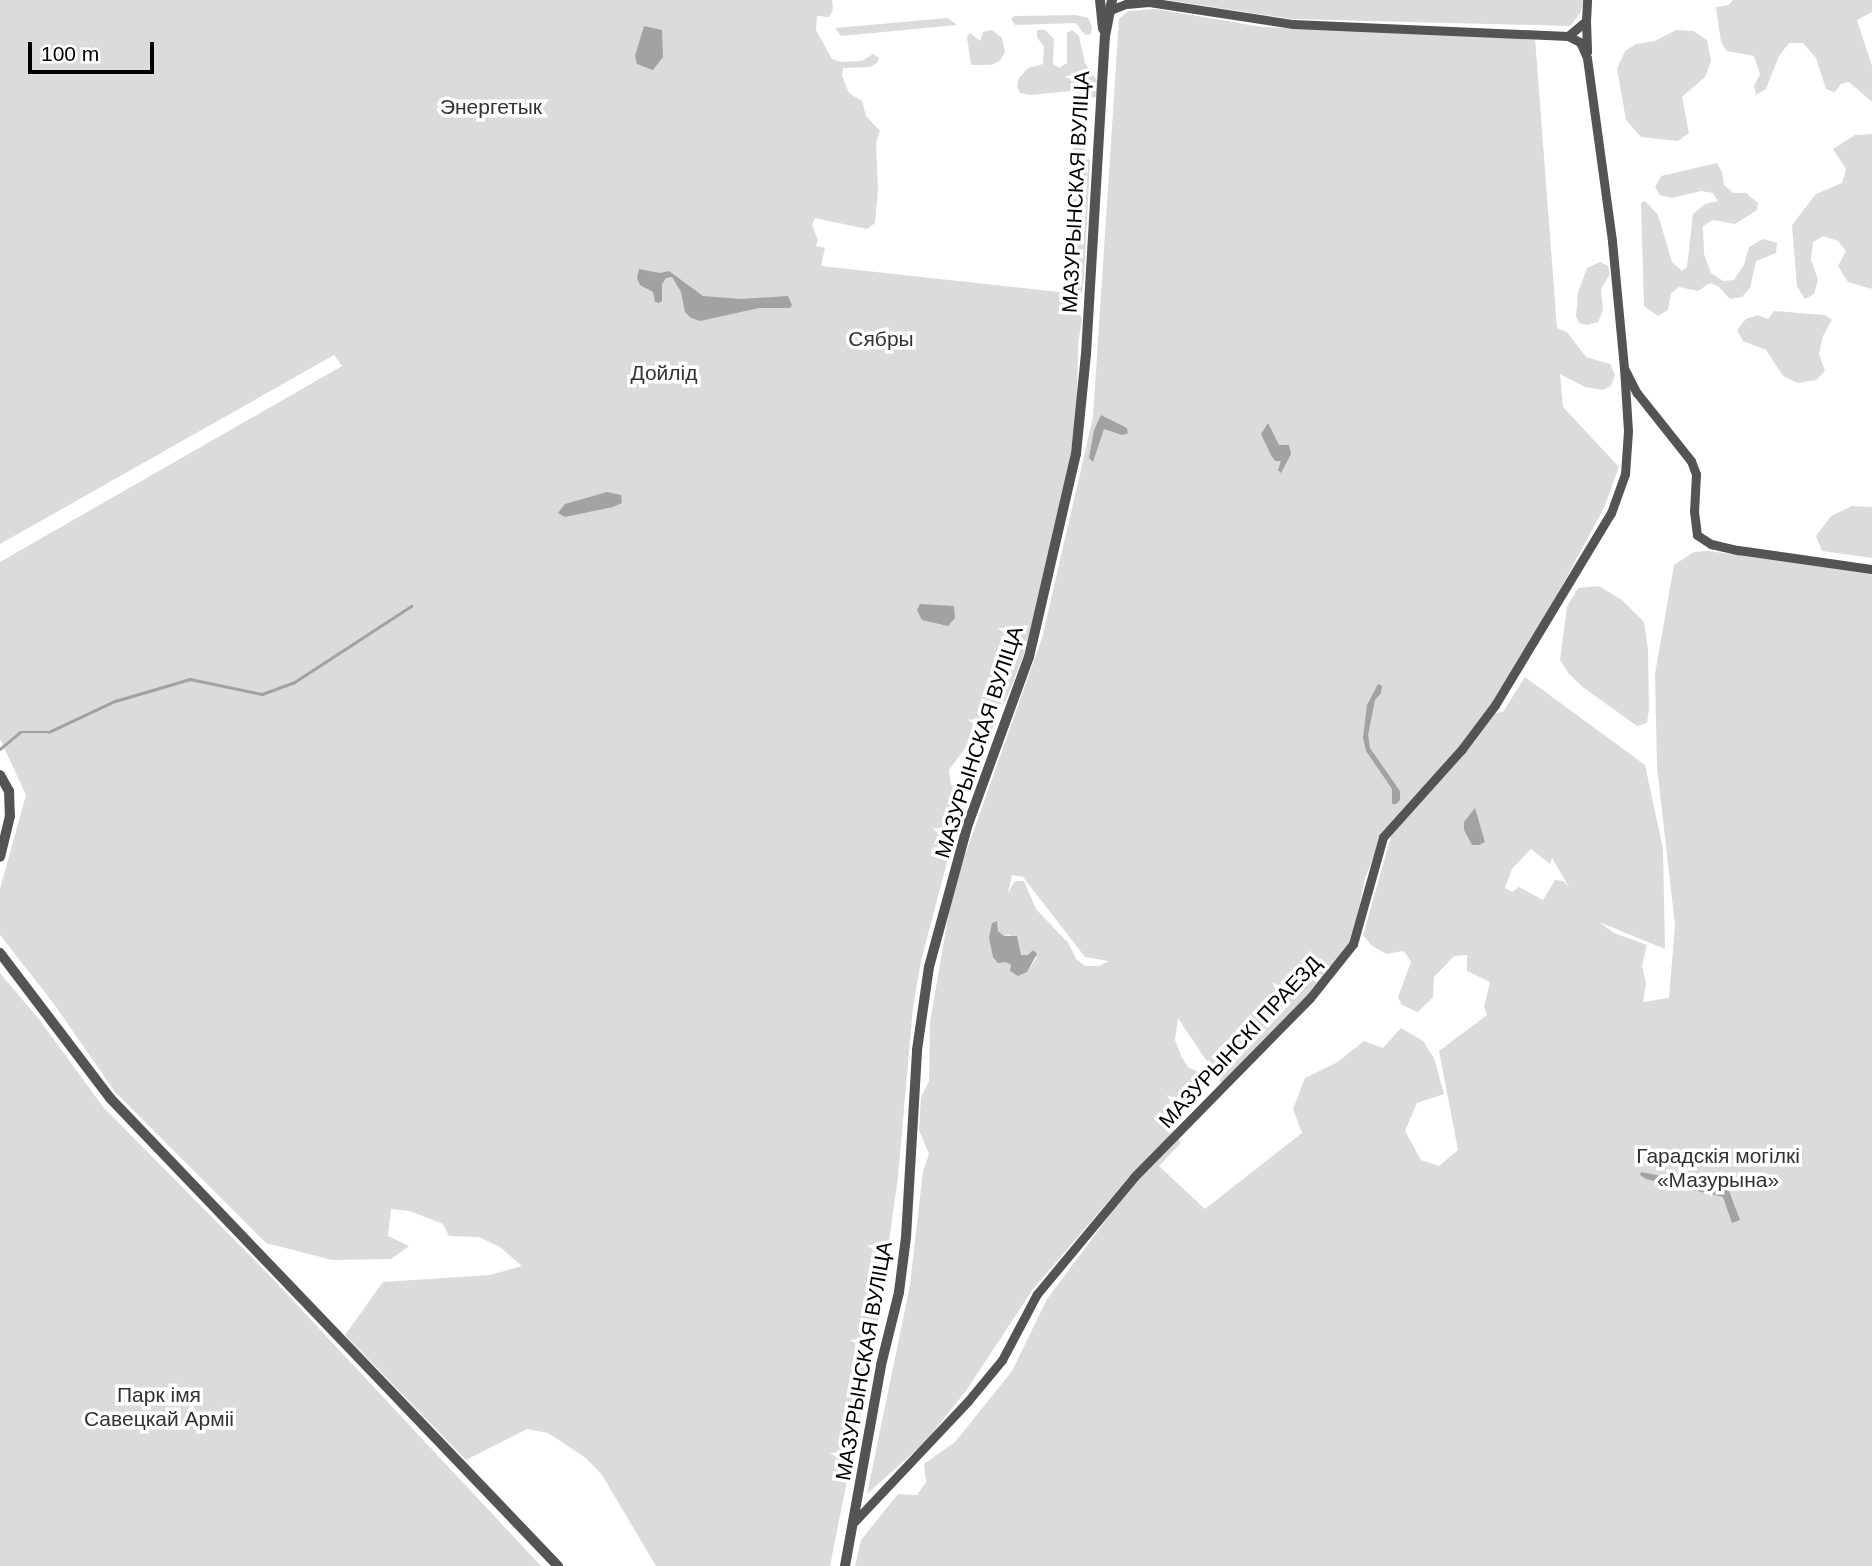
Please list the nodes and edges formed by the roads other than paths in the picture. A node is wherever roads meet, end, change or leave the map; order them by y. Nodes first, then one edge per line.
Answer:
1 (1587, 0) edge
2 (1106, 4) edge
3 (1586, 21) junction
4 (1567, 36) junction
5 (1587, 58) junction
6 (1624, 368) junction
7 (1872, 569) edge
8 (0, 775) edge
9 (0, 857) edge
10 (0, 953) edge
11 (855, 1521) junction
12 (558, 1566) edge
13 (845, 1566) edge

1 - 3 street, МАЗУРЫНСКІ ПРАЕЗД
2 - 4 street
2 - 11 street, МАЗУРЫНСКАЯ ВУЛІЦА
3 - 4 street
3 - 5 street, МАЗУРЫНСКІ ПРАЕЗД
4 - 5 street
5 - 6 street, МАЗУРЫНСКІ ПРАЕЗД
6 - 7 street
6 - 11 street, МАЗУРЫНСКІ ПРАЕЗД
8 - 9 street
10 - 12 street
11 - 13 street, МАЗУРЫНСКАЯ ВУЛІЦА

